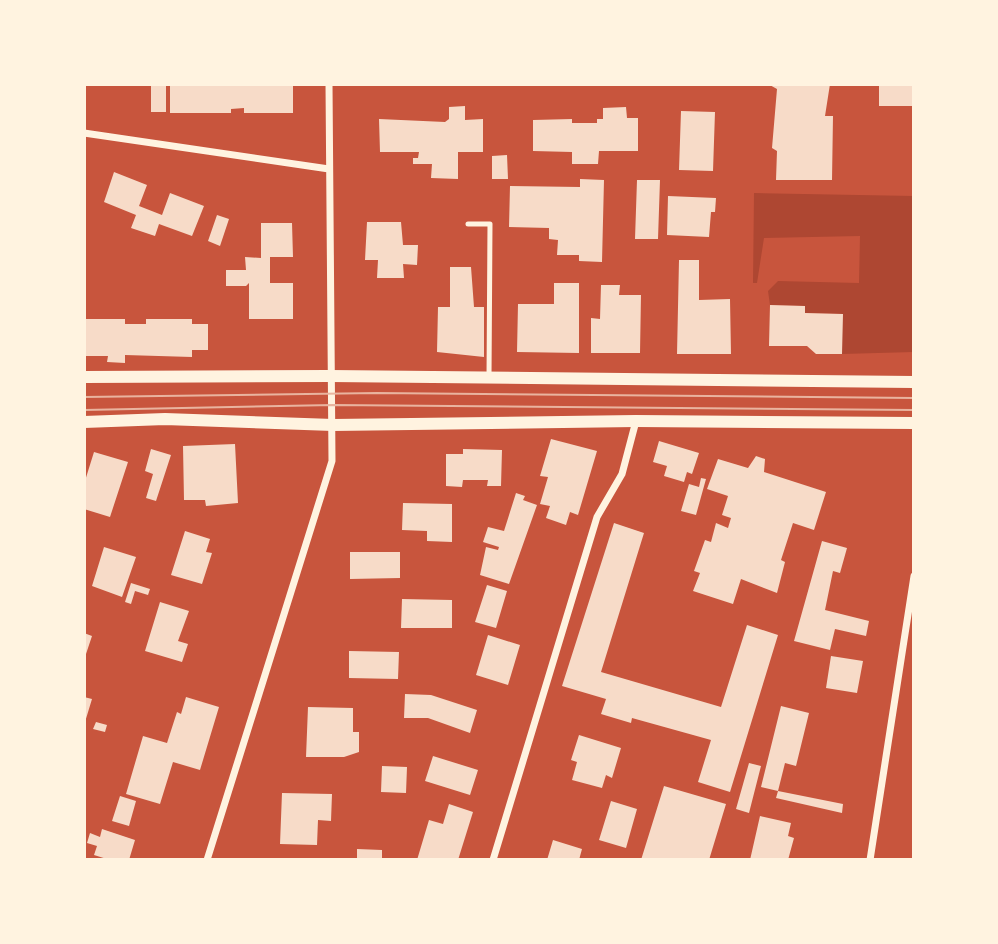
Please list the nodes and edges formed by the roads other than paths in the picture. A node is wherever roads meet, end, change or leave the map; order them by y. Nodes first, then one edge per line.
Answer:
1 (329, 84) edge
2 (84, 133) edge
3 (329, 169) junction
4 (468, 224) dead end
5 (330, 376) junction
6 (84, 377) edge
7 (489, 378) junction
8 (914, 382) edge
9 (636, 421) junction
10 (84, 422) edge
11 (914, 423) edge
12 (333, 425) junction
13 (914, 576) edge
14 (207, 860) edge
15 (493, 860) edge
16 (870, 860) edge

1 - 3 street
2 - 3 street
3 - 5 street
4 - 7 lane
5 - 6 street
5 - 7 street
5 - 12 street
7 - 8 street
9 - 11 street
9 - 12 street
9 - 15 street
10 - 12 street
12 - 14 street
13 - 16 street

